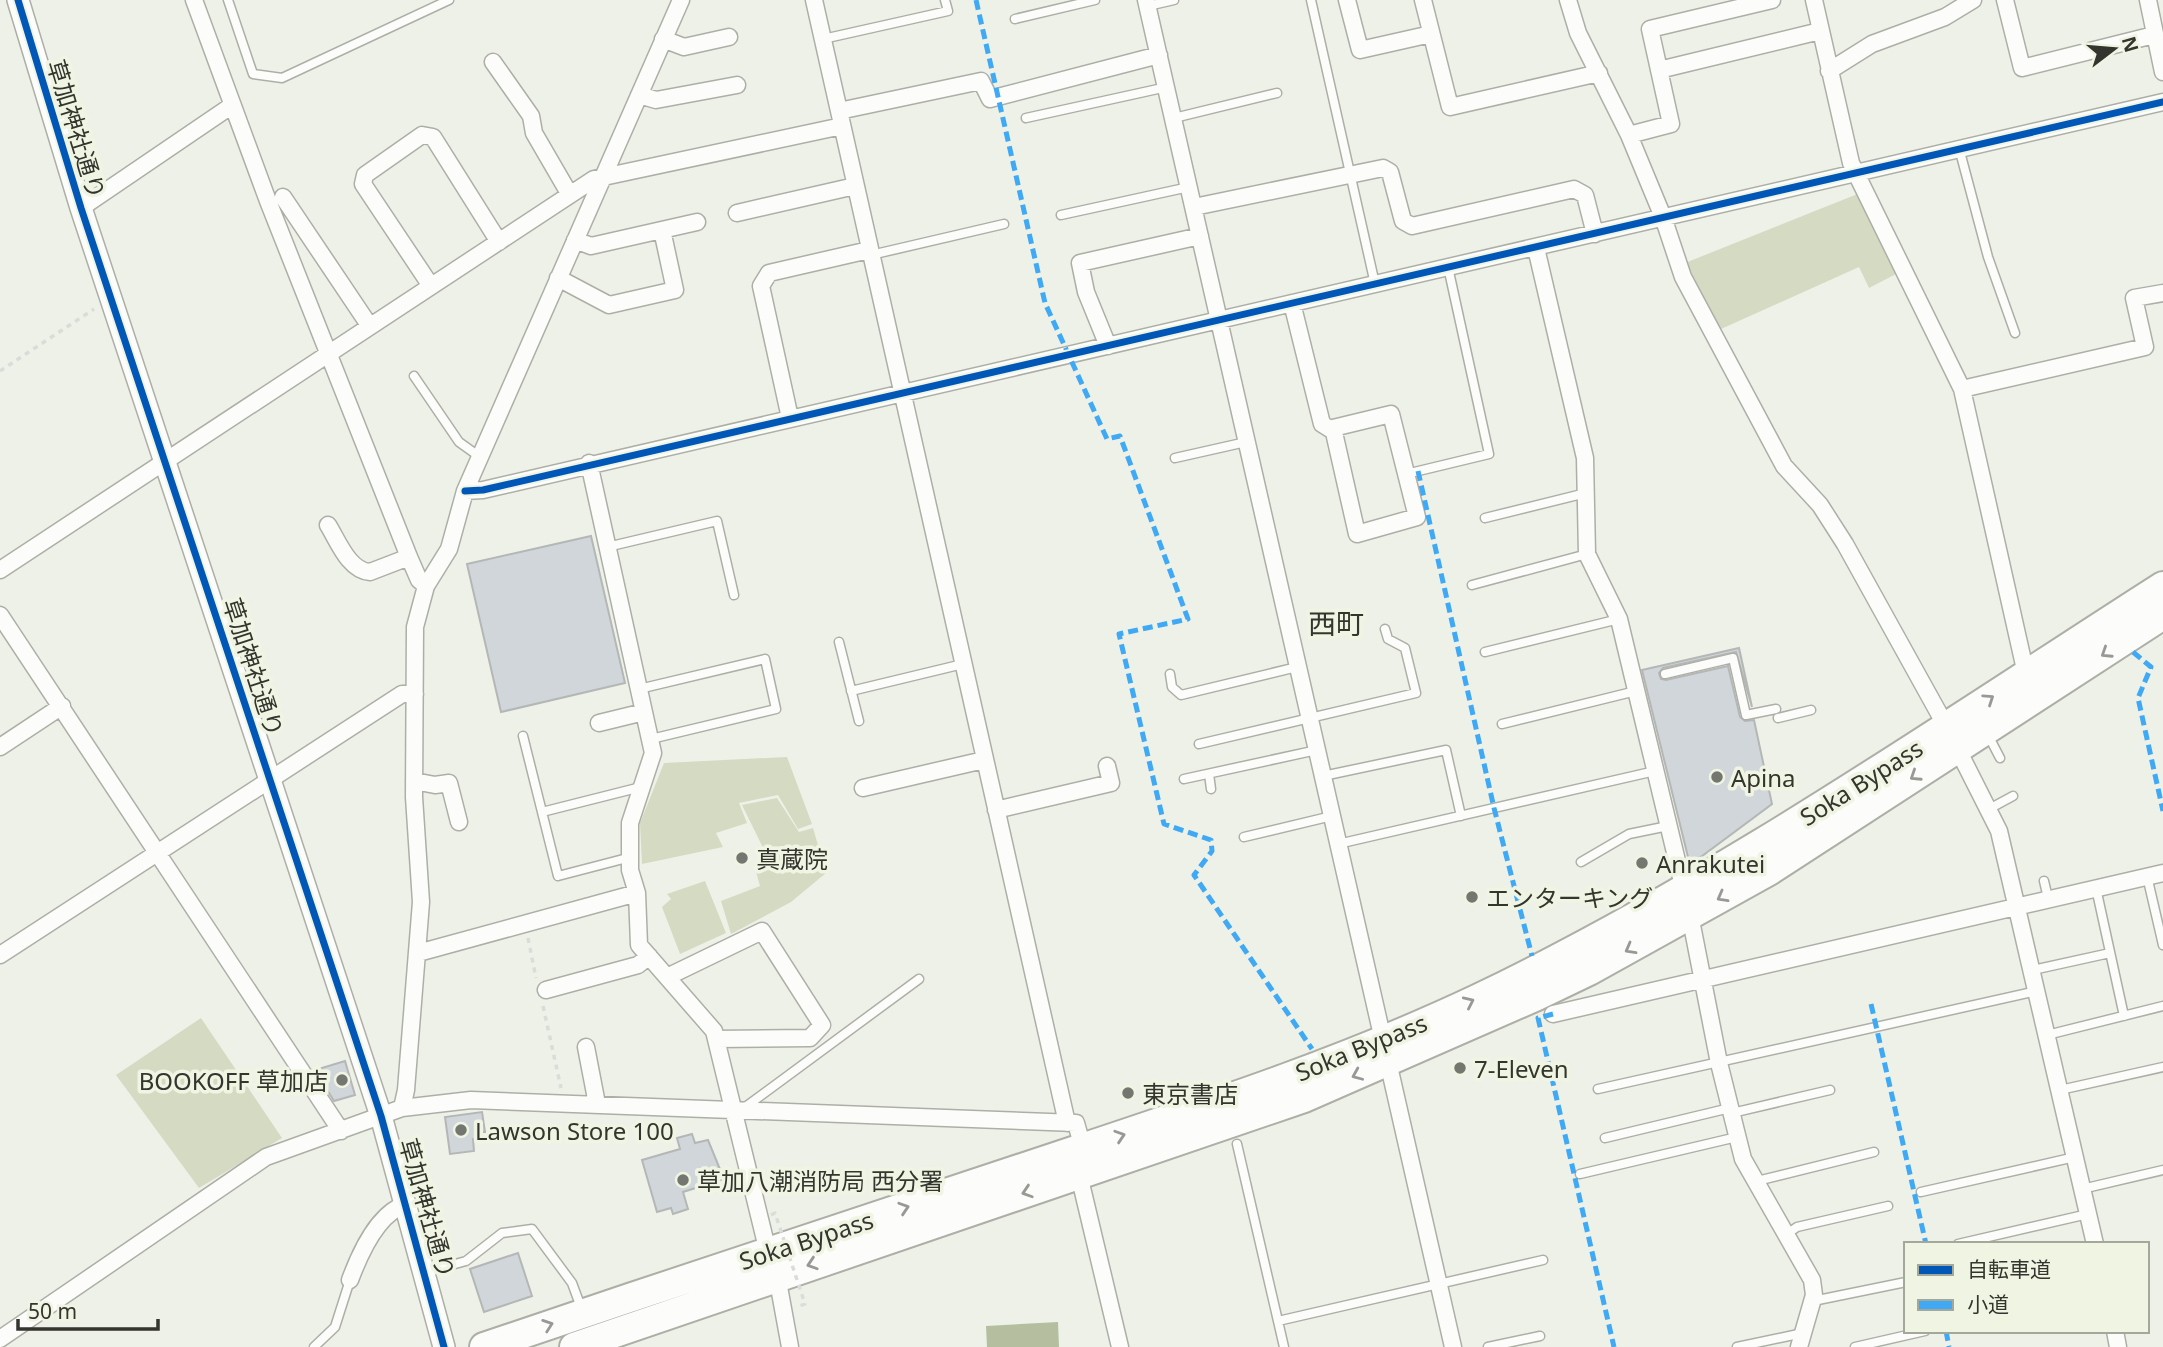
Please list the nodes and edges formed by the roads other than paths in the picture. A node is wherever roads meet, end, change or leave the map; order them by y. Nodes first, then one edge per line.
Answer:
1 (194, 0) edge
2 (228, 0) edge
3 (449, 0) edge
4 (681, 0) edge
5 (814, 0) edge
6 (946, 0) edge
7 (1096, 0) edge
8 (1174, 0) edge
9 (1311, 0) edge
10 (1347, 0) edge
11 (1423, 0) edge
12 (1568, 0) edge
13 (1772, 0) edge
14 (1814, 0) edge
15 (1973, 0) edge
16 (2005, 0) edge
17 (2148, 0) edge
18 (21, 1) edge
19 (1147, 3) edge
20 (1014, 19) dead end
21 (1821, 31) junction
22 (1431, 34) junction
23 (2154, 35) junction
24 (729, 37) dead end
25 (663, 39) junction
26 (822, 39) junction
27 (1159, 55) junction
28 (493, 62) dead end
29 (1659, 70) junction
30 (1829, 71) junction
31 (2163, 72) edge
32 (1598, 74) junction
33 (737, 85) dead end
34 (1167, 87) junction
35 (1277, 93) dead end
36 (639, 95) junction
37 (2163, 102) edge
38 (232, 106) junction
39 (840, 118) junction
40 (1026, 118) dead end
41 (1174, 118) junction
42 (1629, 135) junction
43 (1959, 148) junction
44 (1856, 173) junction
45 (1351, 175) junction
46 (603, 176) junction
47 (855, 186) junction
48 (1189, 187) junction
49 (570, 195) junction
50 (283, 197) dead end
51 (1194, 207) junction
52 (81, 208) junction
53 (737, 213) dead end
54 (1060, 215) dead end
55 (1663, 217) junction
56 (697, 222) dead end
57 (1004, 224) dead end
58 (662, 230) junction
59 (1595, 234) junction
60 (1200, 236) junction
61 (575, 240) junction
62 (499, 242) junction
63 (1536, 248) junction
64 (870, 252) junction
65 (1448, 267) junction
66 (558, 278) junction
67 (1375, 284) junction
68 (431, 286) junction
69 (2163, 293) edge
70 (1292, 303) junction
71 (1219, 322) junction
72 (369, 325) junction
73 (2015, 333) dead end
74 (1108, 346) junction
75 (329, 354) junction
76 (414, 376) dead end
77 (1962, 389) junction
78 (904, 394) junction
79 (790, 418) junction
80 (1333, 428) junction
81 (1246, 443) junction
82 (480, 457) junction
83 (1174, 458) dead end
84 (165, 460) junction
85 (589, 463) junction
86 (1406, 474) junction
87 (465, 491) junction
88 (1586, 493) junction
89 (1485, 518) dead end
90 (328, 525) dead end
91 (607, 547) junction
92 (1587, 554) junction
93 (410, 557) junction
94 (0, 570) edge
95 (1472, 585) dead end
96 (426, 586) junction
97 (2163, 586) edge
98 (734, 595) dead end
99 (0, 615) edge
100 (2163, 615) edge
101 (1619, 619) junction
102 (1385, 629) dead end
103 (839, 642) dead end
104 (1485, 652) dead end
105 (963, 664) junction
106 (1297, 667) junction
107 (1170, 674) dead end
108 (1665, 674) dead end
109 (2026, 674) junction
110 (639, 689) junction
111 (851, 691) junction
112 (1636, 691) junction
113 (415, 694) junction
114 (62, 706) junction
115 (1776, 709) dead end
116 (1811, 710) dead end
117 (644, 712) junction
118 (1309, 718) junction
119 (1778, 718) dead end
120 (859, 721) dead end
121 (599, 723) dead end
122 (1502, 724) dead end
123 (1986, 731) junction
124 (523, 736) dead end
125 (1952, 738) junction
126 (651, 740) junction
127 (1199, 744) dead end
128 (0, 747) edge
129 (1317, 750) junction
130 (2000, 758) dead end
131 (984, 760) junction
132 (1107, 765) dead end
133 (1655, 771) junction
134 (1209, 774) junction
135 (1323, 776) junction
136 (271, 779) junction
137 (1184, 779) dead end
138 (414, 781) junction
139 (642, 787) junction
140 (863, 788) dead end
141 (1211, 789) dead end
142 (2013, 796) dead end
143 (1989, 809) junction
144 (996, 810) junction
145 (542, 812) junction
146 (1332, 816) junction
147 (1461, 816) junction
148 (459, 822) dead end
149 (1668, 826) junction
150 (1244, 837) dead end
151 (1338, 844) junction
152 (158, 851) junction
153 (631, 857) junction
154 (1581, 862) dead end
155 (2155, 874) edge
156 (2044, 881) dead end
157 (2096, 888) junction
158 (637, 893) junction
159 (2048, 898) junction
160 (1686, 903) junction
161 (2017, 905) junction
162 (2163, 945) edge
163 (418, 953) junction
164 (2110, 953) junction
165 (0, 955) edge
166 (649, 956) junction
167 (2033, 970) junction
168 (668, 976) junction
169 (919, 979) dead end
170 (1702, 979) junction
171 (541, 988) road end
172 (2037, 991) junction
173 (2163, 1006) edge
174 (1553, 1014) dead end
175 (2124, 1016) junction
176 (2047, 1035) junction
177 (716, 1039) junction
178 (586, 1047) dead end
179 (1386, 1051) junction
180 (1718, 1063) junction
181 (2163, 1067) edge
182 (1598, 1089) dead end
183 (1830, 1090) dead end
184 (2060, 1090) junction
185 (597, 1104) junction
186 (402, 1108) junction
187 (736, 1109) junction
188 (1731, 1111) junction
189 (382, 1116) junction
190 (1067, 1122) junction
191 (341, 1130) junction
192 (1738, 1137) junction
193 (1605, 1138) dead end
194 (1237, 1144) dead end
195 (1083, 1148) junction
196 (1874, 1152) dead end
197 (2075, 1157) junction
198 (2163, 1170) edge
199 (1580, 1174) dead end
200 (1079, 1175) junction
201 (1757, 1181) junction
202 (2082, 1189) junction
203 (1921, 1192) dead end
204 (407, 1204) junction
205 (1888, 1206) dead end
206 (2088, 1214) junction
207 (1787, 1234) junction
208 (1967, 1242) edge
209 (2095, 1242) edge
210 (1544, 1261) dead end
211 (773, 1264) junction
212 (426, 1272) junction
213 (350, 1280) joint
214 (1904, 1282) edge
215 (1439, 1284) junction
216 (1813, 1301) junction
217 (583, 1313) junction
218 (1278, 1321) junction
219 (1916, 1333) edge
220 (1540, 1336) dead end
221 (0, 1339) edge
222 (1801, 1340) edge
223 (314, 1347) edge
224 (443, 1347) edge
225 (484, 1347) edge
226 (574, 1347) edge
227 (790, 1347) edge
228 (1120, 1347) edge
229 (1284, 1347) edge
230 (1453, 1347) edge
231 (1488, 1347) edge
232 (1737, 1347) edge
233 (1856, 1347) edge

1 - 38 street
2 - 3 lane
4 - 25 street
5 - 26 street
6 - 26 lane
7 - 20 lane
8 - 19 lane
9 - 45 lane
10 - 22 street
11 - 22 street
12 - 32 street
13 - 29 street
14 - 21 street
15 - 30 street
16 - 23 street
17 - 23 street
18 - 52 street, 草加神社通り
19 - 27 street
21 - 29 street
21 - 30 street
22 - 32 street
23 - 31 street
24 - 25 street
25 - 36 street
26 - 39 street
27 - 34 street
27 - 39 street
28 - 49 street
29 - 42 street
30 - 44 street
32 - 42 street
33 - 36 street
34 - 40 lane
34 - 41 street
35 - 41 lane
36 - 46 street
37 - 43 street
38 - 52 street
38 - 75 street
39 - 46 street
39 - 47 street
41 - 48 street
42 - 55 street
43 - 44 street
43 - 73 lane
44 - 55 street
44 - 77 street
45 - 51 street
45 - 59 street
45 - 67 lane
46 - 49 street
46 - 61 street
47 - 53 street
47 - 64 street
48 - 51 street
48 - 54 lane
49 - 62 street
50 - 72 street
51 - 60 street
52 - 84 street, 草加神社通り
55 - 59 street
55 - 125 street
56 - 58 street
57 - 64 lane
58 - 61 street
58 - 66 street
59 - 63 street
60 - 71 street
60 - 74 street
61 - 66 street
62 - 68 street
62 - 68 street
63 - 65 street
63 - 88 street
64 - 78 street
64 - 79 street
65 - 67 street
65 - 86 lane
66 - 82 street
67 - 70 street
68 - 72 street
69 - 77 street
70 - 71 street
70 - 80 street
71 - 74 street
71 - 81 street
72 - 75 street
74 - 78 street
75 - 84 street
75 - 93 street
76 - 82 lane
77 - 109 street
78 - 79 street
78 - 105 street
79 - 85 street
80 - 86 street
80 - 86 street
81 - 83 lane
81 - 106 street
82 - 87 street
84 - 94 street
84 - 136 street, 草加神社通り
85 - 87 street
85 - 91 street
87 - 96 street
88 - 89 lane
88 - 92 street
90 - 93 street
91 - 98 lane
91 - 110 street
92 - 95 lane
92 - 101 street
93 - 96 street
96 - 113 street
97 - 109 highway, Soka Bypass
99 - 114 street
100 -> 123 highway, Soka Bypass
101 - 104 lane
101 - 112 street
102 - 118 lane
103 - 111 lane
105 - 111 lane
105 - 131 street
106 - 107 lane
106 - 118 street
108 - 115 lane
125 -> 109 highway, Soka Bypass
110 - 117 street
110 - 126 lane
111 - 120 lane
112 - 122 lane
112 - 133 street
113 - 136 street
113 - 138 street
114 - 128 street
114 - 152 street
116 - 119 lane
117 - 121 street
117 - 126 street
118 - 127 lane
118 - 129 street
123 - 125 highway, Soka Bypass
123 - 130 lane
124 - 145 lane
125 - 143 street
125 - 160 highway, Soka Bypass
125 -> 160 highway, Soka Bypass
126 - 139 street
129 - 134 lane
129 - 135 street
131 - 140 street
131 - 144 street
132 - 144 street
133 - 147 lane
133 - 149 street
134 - 137 lane
134 - 141 lane
135 - 146 street
135 - 147 lane
136 - 152 street
136 - 189 street, 草加神社通り
138 - 148 street
138 - 163 street
139 - 145 lane
139 - 153 street
142 - 143 lane
143 - 161 street
144 - 190 street
145 - 153 lane
146 - 150 lane
146 - 151 street
147 - 151 lane
149 - 154 lane
149 - 160 street
151 - 179 street
152 - 165 street
152 - 191 street
153 - 158 street
155 - 157 street
155 - 162 lane
156 - 159 lane
157 - 159 street
157 - 164 lane
158 - 163 street
158 - 166 street
159 - 161 street
160 - 170 street
179 -> 160 highway, Soka Bypass
160 -> 179 highway, Soka Bypass
161 - 167 street
161 - 170 street
163 - 186 street
164 - 167 lane
164 - 175 lane
166 - 168 street
166 - 171 street
167 - 172 street
168 - 177 street
168 - 177 street
169 - 187 lane
170 - 174 street
170 - 180 street
172 - 176 street
172 - 180 lane
173 - 175 lane
175 - 176 lane
176 - 184 street
177 - 187 street
178 - 185 street
195 -> 179 highway, Soka Bypass
179 -> 200 highway, Soka Bypass
179 - 215 street
180 - 182 lane
180 - 188 street
181 - 184 lane
183 - 188 lane
184 - 197 street
185 - 186 street
185 - 187 street
186 - 189 street
187 - 190 street
187 - 211 street
188 - 192 street
188 - 193 lane
189 - 191 street
189 - 204 street, 草加神社通り
190 - 195 street
191 - 221 street
192 - 199 lane
192 - 201 street
194 - 218 lane
211 -> 195 highway, Soka Bypass
196 - 201 lane
197 - 202 street
197 - 203 lane
198 - 202 lane
200 -> 211 highway, Soka Bypass
200 - 228 street
201 - 207 street
202 - 206 street
204 - 212 street, 草加神社通り
204 - 213 street
205 - 207 lane
206 - 208 lane
206 - 209 street
207 - 216 street
210 - 215 lane
211 - 217 highway, Soka Bypass
211 - 226 highway, Soka Bypass
211 - 227 street
212 - 217 lane
212 - 224 street, 草加神社通り
213 - 223 lane
214 - 216 lane
215 - 218 lane
215 - 230 street
216 - 222 street
225 -> 217 highway, Soka Bypass
218 - 229 lane
219 - 233 lane
220 - 231 lane
222 - 232 lane

